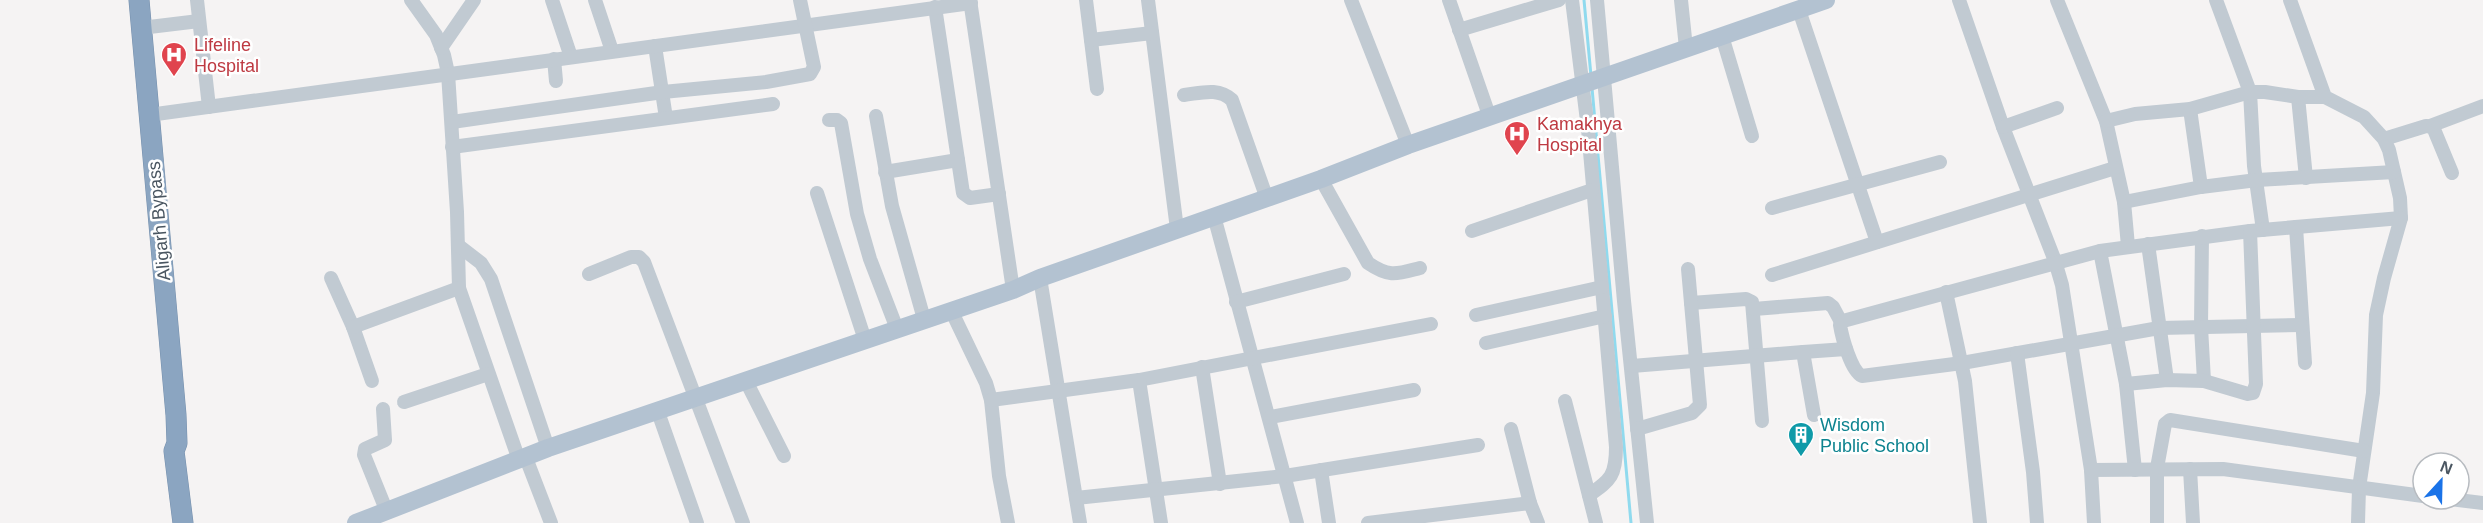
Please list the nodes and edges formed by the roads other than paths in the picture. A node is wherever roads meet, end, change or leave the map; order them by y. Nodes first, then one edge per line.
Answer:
1 (139, 0) edge
2 (197, 0) edge
3 (411, 0) edge
4 (474, 0) edge
5 (552, 0) edge
6 (596, 0) edge
7 (800, 0) edge
8 (1086, 0) edge
9 (1148, 0) edge
10 (1351, 0) edge
11 (1449, 0) edge
12 (1559, 0) edge
13 (1572, 0) edge
14 (1597, 0) edge
15 (1681, 0) edge
16 (1826, 0) edge
17 (1959, 0) edge
18 (2057, 0) edge
19 (2216, 0) edge
20 (2290, 0) edge
21 (970, 1) edge
22 (935, 7) junction
23 (1799, 10) junction
24 (199, 21) junction
25 (804, 26) junction
26 (141, 28) junction
27 (1459, 30) junction
28 (1152, 33) junction
29 (1722, 36) junction
30 (1091, 39) junction
31 (655, 46) junction
32 (441, 48) junction
33 (1686, 48) junction
34 (612, 51) junction
35 (571, 57) junction
36 (554, 59) junction
37 (448, 73) junction
38 (556, 81) dead end
39 (1592, 81) junction
40 (1097, 89) dead end
41 (663, 92) junction
42 (2250, 92) junction
43 (1184, 95) dead end
44 (2298, 97) junction
45 (2325, 97) junction
46 (773, 104) dead end
47 (2483, 106) edge
48 (209, 107) junction
49 (2057, 108) dead end
50 (2190, 109) junction
51 (149, 115) junction
52 (876, 116) dead end
53 (666, 118) junction
54 (1490, 118) junction
55 (829, 120) dead end
56 (2106, 121) junction
57 (452, 122) junction
58 (2430, 126) junction
59 (2003, 127) junction
60 (1752, 136) dead end
61 (2384, 139) junction
62 (1408, 145) junction
63 (452, 147) junction
64 (958, 160) junction
65 (1940, 162) dead end
66 (2115, 168) junction
67 (885, 172) junction
68 (2394, 172) junction
69 (2452, 173) dead end
70 (2306, 178) junction
71 (1321, 179) junction
72 (2257, 180) junction
73 (1858, 183) junction
74 (2201, 187) junction
75 (1592, 190) junction
76 (817, 193) dead end
77 (999, 194) junction
78 (1266, 196) junction
79 (2029, 196) junction
80 (2124, 202) junction
81 (1772, 208) dead end
82 (1214, 216) junction
83 (2401, 218) junction
84 (2296, 227) junction
85 (1177, 229) junction
86 (1472, 231) dead end
87 (2256, 231) junction
88 (2202, 237) junction
89 (1877, 242) junction
90 (2148, 244) junction
91 (459, 246) junction
92 (2128, 246) junction
93 (2100, 251) junction
94 (2055, 261) junction
95 (1420, 268) dead end
96 (1688, 269) dead end
97 (589, 274) dead end
98 (1344, 274) dead end
99 (1773, 275) dead end
100 (331, 278) dead end
101 (1040, 278) junction
102 (1602, 287) junction
103 (459, 288) junction
104 (1013, 290) junction
105 (1946, 292) junction
106 (1236, 302) junction
107 (1691, 303) junction
108 (1754, 309) junction
109 (951, 310) junction
110 (1476, 315) dead end
111 (1605, 316) junction
112 (924, 320) junction
113 (1841, 322) junction
114 (1431, 324) dead end
115 (2302, 325) junction
116 (352, 327) junction
117 (2201, 327) junction
118 (2253, 327) junction
119 (2159, 328) junction
120 (897, 329) junction
121 (2118, 337) junction
122 (865, 340) junction
123 (1486, 343) dead end
124 (2072, 344) junction
125 (1846, 349) junction
126 (1803, 352) junction
127 (2017, 352) junction
128 (1757, 355) junction
129 (1253, 358) junction
130 (1694, 362) junction
131 (1962, 363) junction
132 (2305, 363) dead end
133 (1632, 366) junction
134 (1202, 367) junction
135 (488, 374) junction
136 (1139, 380) junction
137 (2167, 380) junction
138 (372, 381) dead end
139 (746, 381) junction
140 (2205, 381) junction
141 (2126, 384) junction
142 (1414, 390) dead end
143 (1057, 391) junction
144 (697, 399) junction
145 (991, 400) junction
146 (1565, 401) dead end
147 (404, 402) dead end
148 (383, 410) dead end
149 (658, 412) junction
150 (1814, 415) dead end
151 (1270, 417) junction
152 (1762, 421) dead end
153 (1511, 429) dead end
154 (1637, 429) junction
155 (177, 443) junction
156 (1478, 445) dead end
157 (548, 448) junction
158 (2364, 451) junction
159 (783, 456) dead end
160 (522, 459) junction
161 (2157, 468) junction
162 (1322, 470) junction
163 (2091, 470) junction
164 (2135, 470) junction
165 (2190, 470) junction
166 (1285, 476) junction
167 (1220, 484) junction
168 (2359, 488) junction
169 (1156, 489) junction
170 (2411, 494) edge
171 (1589, 495) junction
172 (1076, 498) junction
173 (1530, 503) junction
174 (381, 517) edge
175 (1436, 519) edge
176 (183, 523) edge
177 (191, 523) edge
178 (356, 523) edge
179 (551, 523) edge
180 (697, 523) edge
181 (743, 523) edge
182 (1008, 523) edge
183 (1080, 523) edge
184 (1161, 523) edge
185 (1297, 523) edge
186 (1329, 523) edge
187 (1368, 523) edge
188 (1538, 523) edge
189 (1596, 523) edge
190 (1647, 523) edge
191 (1980, 523) edge
192 (2037, 523) edge
193 (2094, 523) edge
194 (2157, 523) edge
195 (2193, 523) edge
196 (2358, 523) edge

1 - 26 highway, Aligarh Bypass
2 - 24 street
3 - 32 street
4 - 32 street
5 - 35 street
6 - 34 street
7 - 25 street
8 - 30 street
9 - 28 street
10 - 62 street
11 - 27 street
12 - 27 street
13 - 39 street
14 - 39 street
15 - 33 street
16 - 23 main road
17 - 59 street
18 - 56 street
19 - 42 street
20 - 45 street
21 - 22 street
21 - 77 street
22 - 25 street
22 - 64 street
23 - 29 main road
23 - 73 street
24 - 26 street
24 - 48 street
25 - 31 street
25 - 41 street
26 - 51 highway, Aligarh Bypass
27 - 54 street
28 - 30 street
28 - 85 street
29 - 33 main road
29 - 60 street
30 - 40 street
31 - 34 street
31 - 41 street
32 - 37 street
33 - 39 main road
34 - 35 street
35 - 36 street
36 - 37 street
36 - 38 street
37 - 48 street
37 - 57 street
39 - 54 main road
39 - 75 street
39 - 133 street
41 - 53 street
41 - 57 street
42 - 44 street
42 - 50 street
42 - 72 street
43 - 78 street
44 - 45 street
44 - 70 street
45 - 61 street
46 - 53 street
47 - 58 street
48 - 51 street
49 - 59 street
50 - 56 street
50 - 74 street
51 - 155 highway, Aligarh Bypass
52 - 67 street
53 - 63 street
54 - 62 main road
55 - 120 street
56 - 66 street
57 - 63 street
58 - 61 street
58 - 69 street
59 - 79 street
61 - 68 street
62 - 71 main road
63 - 91 street
64 - 67 street
64 - 77 street
65 - 73 street
66 - 79 street
66 - 80 street
67 - 112 street
68 - 70 street
68 - 83 street
70 - 72 street
71 - 78 main road
71 - 95 street
72 - 74 street
72 - 87 street
73 - 81 street
73 - 89 street
74 - 80 street
75 - 86 street
75 - 102 street
76 - 122 street
77 - 104 street
78 - 82 main road
79 - 89 street
79 - 94 street
80 - 92 street
82 - 85 main road
82 - 106 street
83 - 84 street
83 - 158 street
84 - 87 street
84 - 115 street
85 - 101 main road
87 - 88 street
87 - 118 street
88 - 90 street
88 - 117 street
89 - 99 street
90 - 92 street
90 - 119 street
91 - 103 street
91 - 157 street
92 - 93 street
93 - 94 street
93 - 121 street
94 - 105 street
94 - 124 street
96 - 107 street
97 - 144 street
98 - 106 street
100 - 116 street
101 - 104 main road
101 - 143 street
102 - 110 street
102 - 111 street
103 - 116 street
103 - 135 street
104 - 109 main road
105 - 113 street
105 - 131 street
106 - 129 street
107 - 108 street
107 - 130 street
108 - 113 street
108 - 128 street
109 - 112 main road
109 - 145 street
111 - 123 street
111 - 171 street
112 - 120 main road
113 - 125 street
114 - 129 street
115 - 118 street
115 - 132 street
116 - 138 street
117 - 118 street
117 - 119 street
117 - 140 street
118 - 140 street
119 - 121 street
119 - 137 street
120 - 122 main road
121 - 124 street
121 - 141 street
122 - 139 main road
124 - 127 street
124 - 163 street
125 - 126 street
125 - 131 street
126 - 128 street
126 - 150 street
127 - 131 street
127 - 192 street
128 - 130 street
128 - 152 street
129 - 134 street
129 - 151 street
130 - 133 street
130 - 154 street
131 - 191 street
133 - 154 street
134 - 136 street
134 - 167 street
135 - 147 street
135 - 160 street
136 - 143 street
136 - 169 street
137 - 140 street
137 - 141 street
139 - 144 main road
139 - 159 street
141 - 164 street
142 - 151 street
143 - 145 street
143 - 172 street
144 - 149 main road
144 - 181 street
145 - 182 street
146 - 171 street
148 - 174 street
149 - 157 main road
149 - 180 street
151 - 166 street
153 - 173 street
154 - 190 street
155 - 176 highway, Aligarh Bypass
155 - 177 highway, Aligarh Bypass
156 - 162 street
157 - 160 main road
158 - 161 street
158 - 168 street
160 - 174 main road
160 - 179 street
161 - 164 street
161 - 165 street
161 - 194 street
162 - 166 street
162 - 186 street
163 - 164 street
163 - 193 street
165 - 168 street
165 - 195 street
166 - 167 street
166 - 185 street
167 - 169 street
168 - 170 street
168 - 196 street
169 - 172 street
169 - 184 street
171 - 189 street
172 - 183 street
173 - 175 street
173 - 188 street
174 - 178 main road
175 - 187 street

